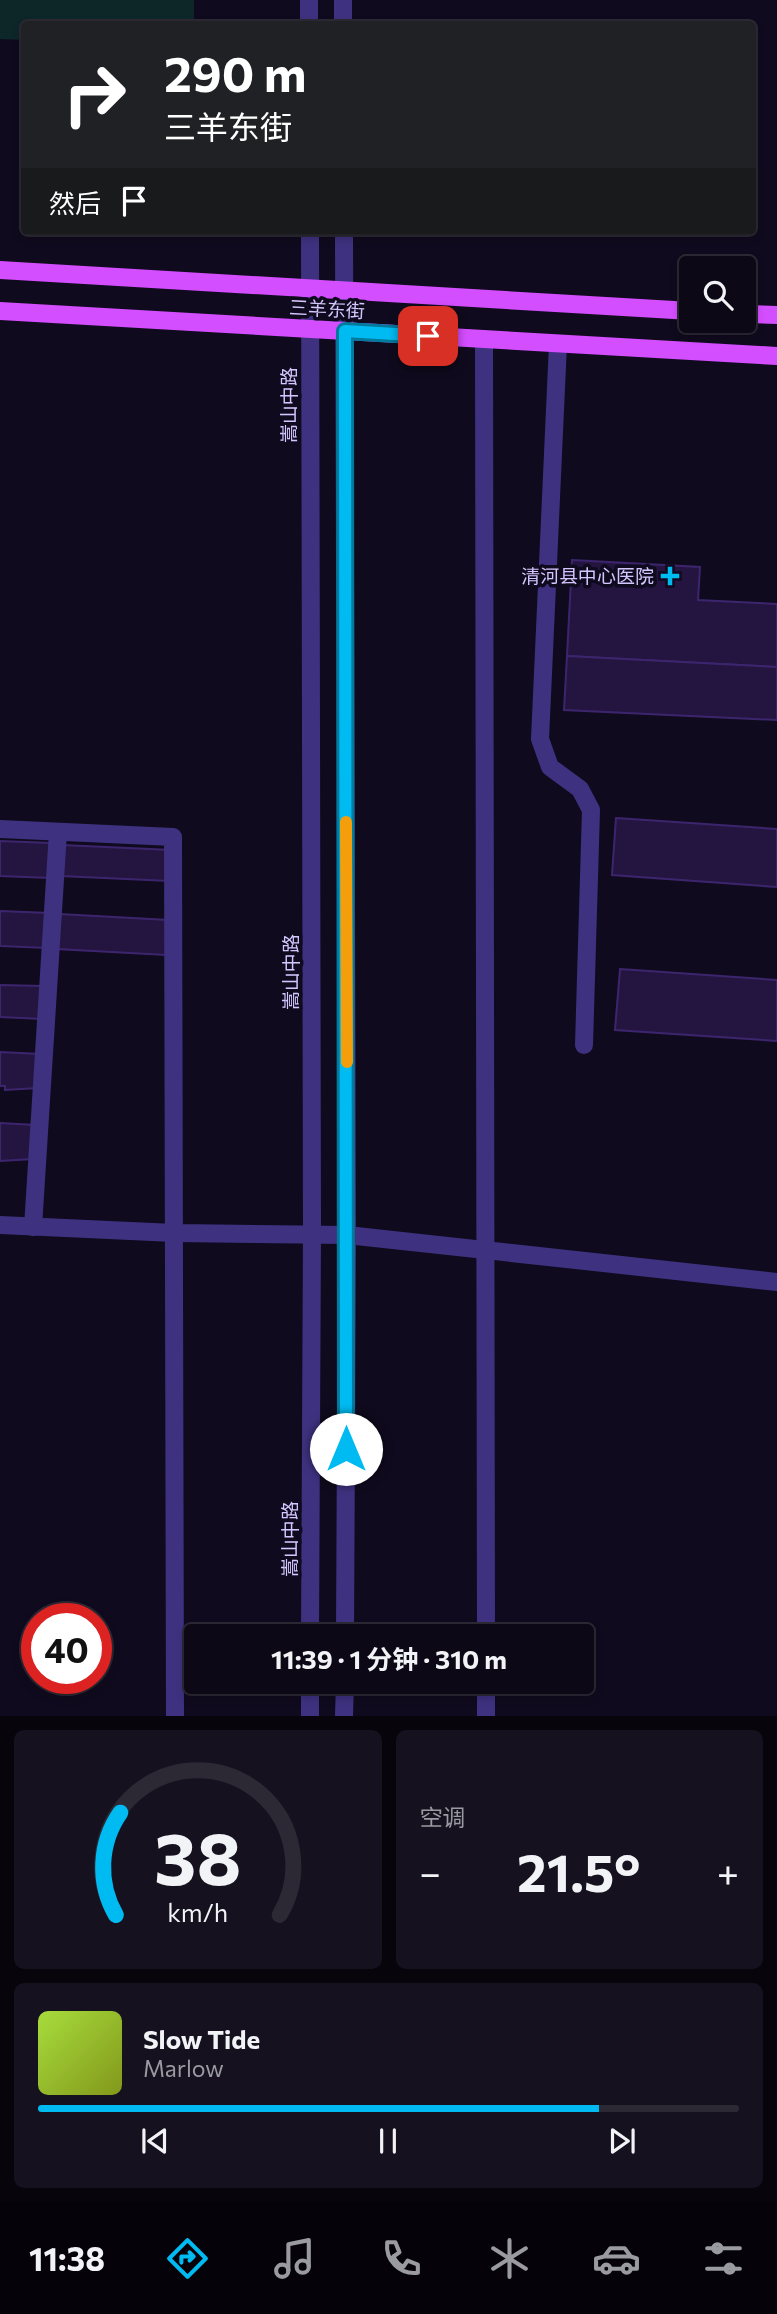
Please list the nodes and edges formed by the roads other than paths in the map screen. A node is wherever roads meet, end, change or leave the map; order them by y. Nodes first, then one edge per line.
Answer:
1 (309, 0) edge
2 (343, 0) edge
3 (309, 21) edge
4 (343, 21) edge
5 (310, 235) edge
6 (344, 235) edge
7 (0, 270) edge
8 (310, 288) junction
9 (345, 300) junction
10 (679, 310) edge
11 (0, 311) edge
12 (756, 314) edge
13 (777, 315) edge
14 (310, 329) junction
15 (345, 331) junction
16 (484, 339) junction
17 (558, 344) junction
18 (777, 356) edge
19 (0, 829) edge
20 (58, 832) junction
21 (584, 1045) dead end
22 (0, 1225) edge
23 (33, 1227) junction
24 (174, 1233) junction
25 (312, 1233) junction
26 (347, 1236) junction
27 (486, 1251) junction
28 (777, 1282) edge
29 (310, 1624) edge
30 (345, 1624) edge
31 (486, 1624) edge
32 (310, 1694) edge
33 (345, 1694) edge
34 (486, 1694) edge
35 (175, 1716) edge
36 (310, 1716) edge
37 (344, 1716) edge
38 (486, 1716) edge

1 - 3 street
2 - 4 street
5 - 8 street, 嵩山中路
6 - 9 street
7 - 8 main road, 三羊东街
8 - 9 main road, 三羊东街
8 - 14 street, 嵩山中路
9 - 10 main road, 三羊东街
9 - 15 street
11 - 14 main road, 三羊东街
12 - 13 main road
14 - 15 main road, 三羊东街
14 - 25 street, 嵩山中路
15 - 16 main road, 三羊东街
15 - 26 street
16 - 17 main road, 三羊东街
16 - 27 street
17 - 18 main road, 三羊东街
17 - 21 street
19 - 20 street
20 - 23 street
20 - 24 street
22 - 23 street
23 - 24 street
24 - 25 street
24 - 35 street
25 - 26 street
25 - 29 street, 嵩山中路
26 - 27 street
26 - 30 street
27 - 28 street
27 - 31 street
32 - 36 street
33 - 37 street
34 - 38 street

